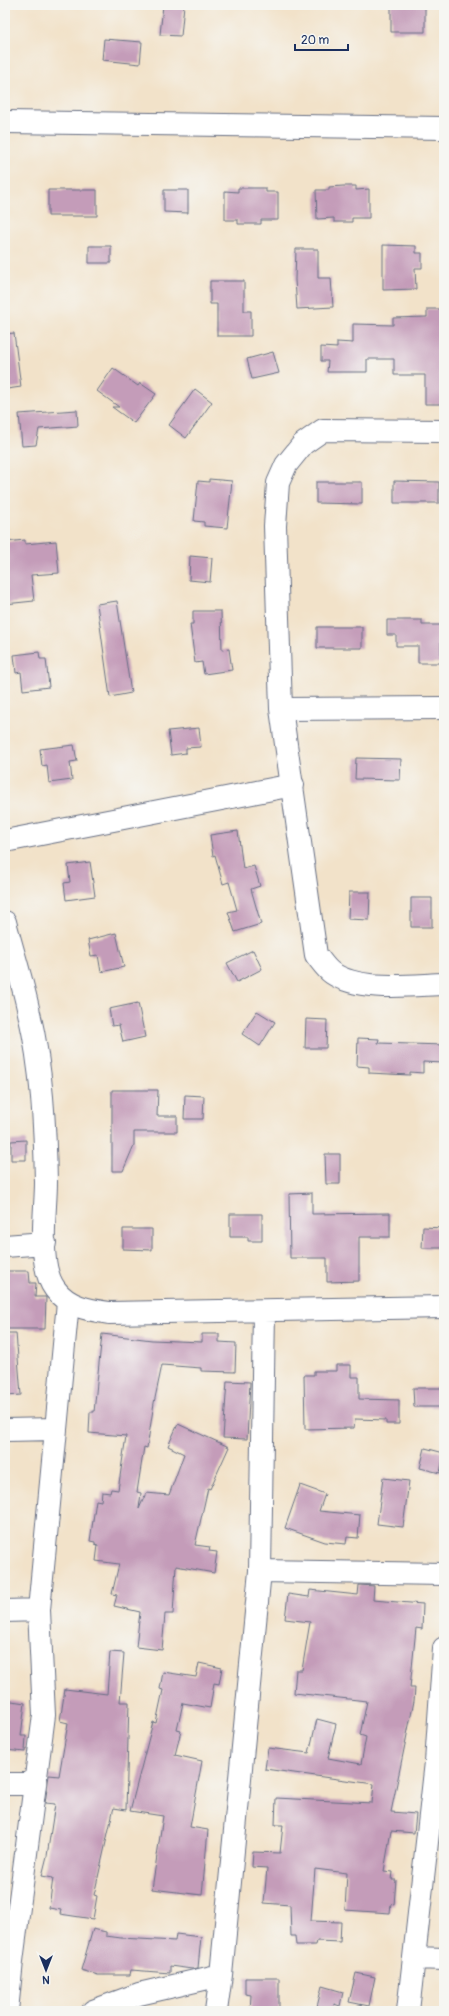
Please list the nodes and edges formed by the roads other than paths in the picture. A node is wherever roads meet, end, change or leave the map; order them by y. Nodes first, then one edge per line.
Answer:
1 (5, 122) edge
2 (444, 128) edge
3 (444, 431) edge
4 (444, 708) edge
5 (281, 709) junction
6 (293, 785) junction
7 (5, 841) edge
8 (5, 922) edge
9 (444, 984) edge
10 (44, 1243) junction
11 (5, 1246) edge
12 (68, 1302) junction
13 (444, 1307) edge
14 (264, 1311) junction
15 (56, 1429) junction
16 (5, 1430) edge
17 (260, 1571) junction
18 (444, 1574) edge
19 (39, 1610) junction
20 (5, 1611) edge
21 (444, 1648) edge
22 (440, 1762) edge
23 (5, 1784) edge
24 (34, 1784) junction
25 (415, 1958) junction
26 (444, 1959) edge
27 (8, 1961) edge
28 (221, 1976) junction
29 (7, 2011) edge
30 (93, 2011) edge
31 (216, 2011) edge
32 (408, 2011) edge

1 - 2 street
3 - 5 street
4 - 5 street
5 - 6 street
6 - 7 street
6 - 9 street
8 - 10 street
10 - 11 street
10 - 12 street
12 - 14 street
12 - 15 street
13 - 14 street
14 - 17 street
15 - 16 street
15 - 19 street
17 - 18 street
17 - 28 street
19 - 20 street
19 - 24 street
21 - 22 street
22 - 25 street
23 - 24 street
24 - 27 street
25 - 26 street
25 - 32 street
27 - 29 street
28 - 30 street
28 - 31 street

